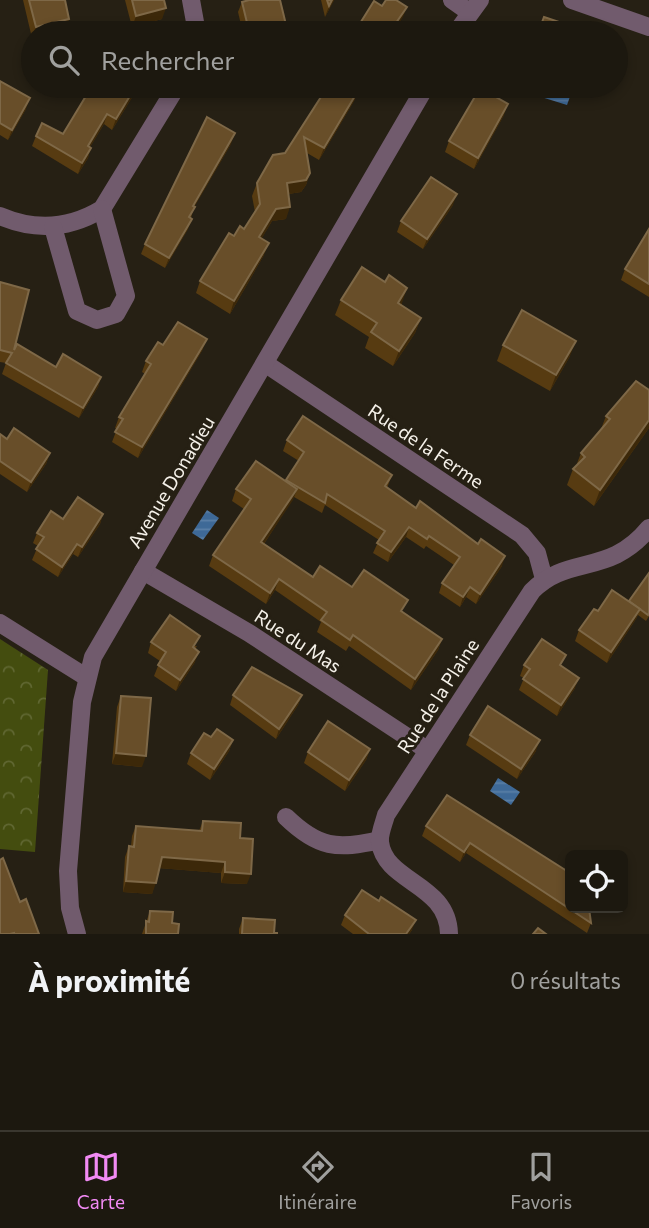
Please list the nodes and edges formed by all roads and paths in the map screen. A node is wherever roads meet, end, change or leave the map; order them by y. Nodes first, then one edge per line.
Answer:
1 (191, 0) edge
2 (452, 0) edge
3 (572, 0) edge
4 (475, 6) edge
5 (195, 21) edge
6 (464, 21) edge
7 (649, 27) edge
8 (170, 98) edge
9 (419, 98) edge
10 (102, 209) junction
11 (0, 216) edge
12 (53, 227) junction
13 (265, 364) junction
14 (649, 528) edge
15 (143, 571) junction
16 (544, 579) junction
17 (0, 623) edge
18 (86, 677) junction
19 (428, 750) junction
20 (286, 817) dead end
21 (380, 840) junction
22 (78, 934) edge
23 (449, 934) edge

1 - 5 street
2 - 4 street
3 - 7 street
4 - 6 street
8 - 10 street
9 - 13 street, Avenue Donadieu
10 - 12 street
10 - 12 street
11 - 12 street
13 - 15 street, Avenue Donadieu
13 - 16 street, Rue de la Ferme
14 - 16 street
15 - 18 street, Avenue Donadieu
15 - 19 street, Rue du Mas
16 - 19 street, Rue de la Plaine
17 - 18 street
18 - 22 street, Avenue Donadieu
19 - 21 street, Rue de la Plaine
20 - 21 street
21 - 23 street

